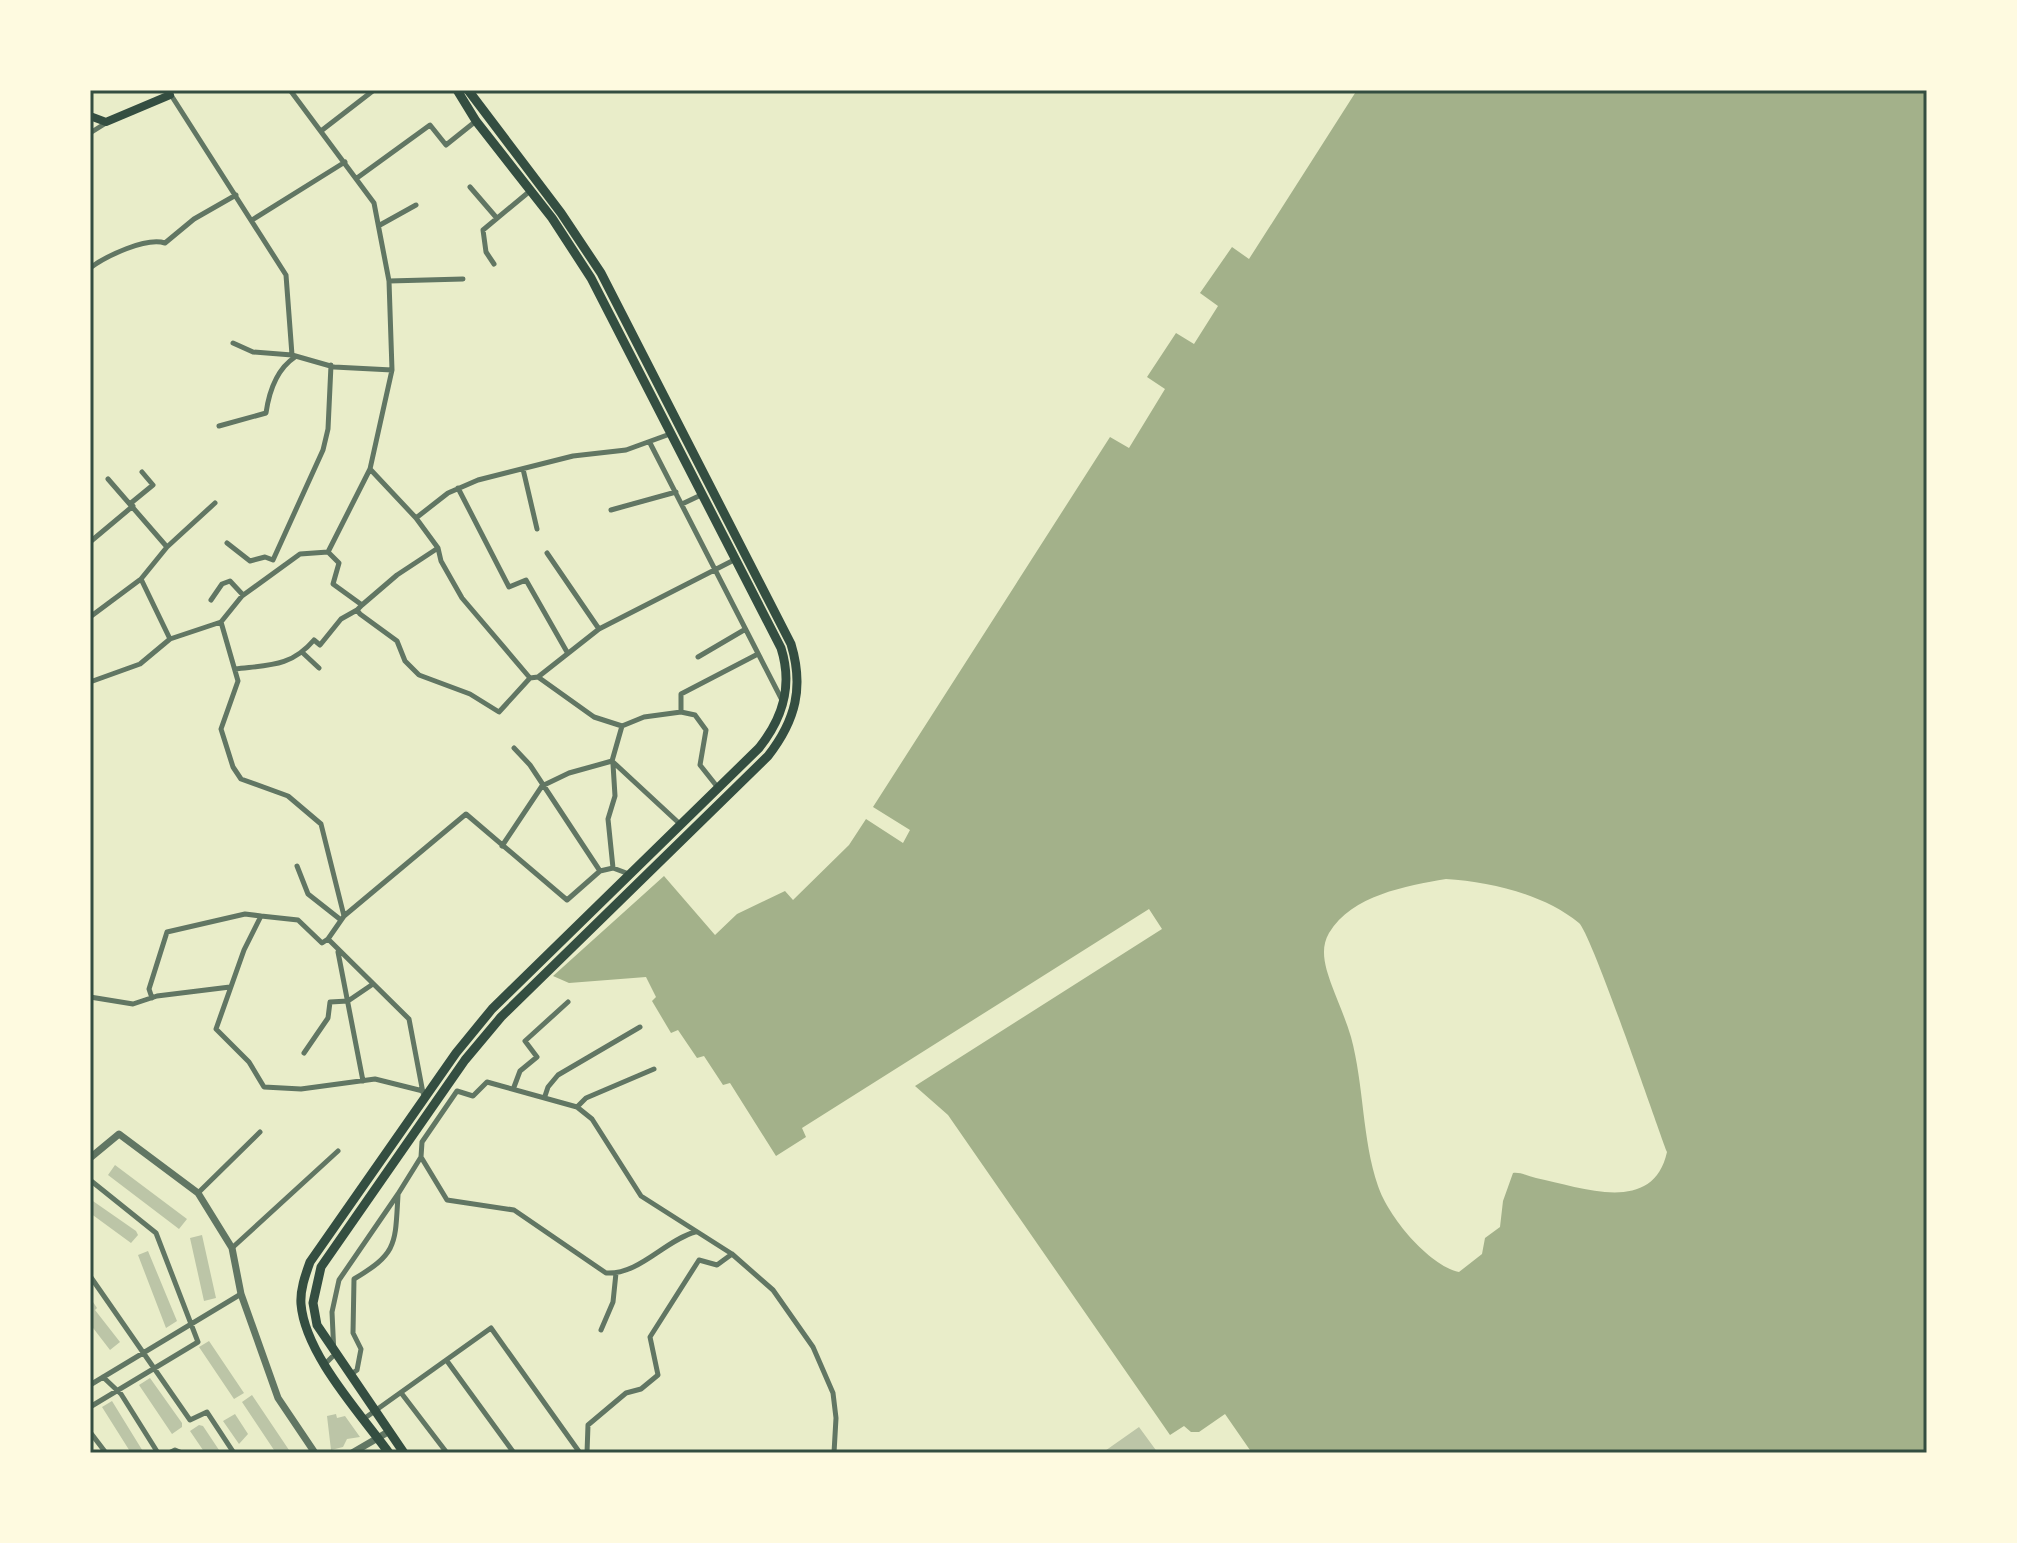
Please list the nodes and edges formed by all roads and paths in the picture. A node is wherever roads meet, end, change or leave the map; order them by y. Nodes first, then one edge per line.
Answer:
1 (290, 90) edge
2 (374, 90) edge
3 (457, 90) edge
4 (468, 90) edge
5 (168, 92) edge
6 (90, 116) edge
7 (476, 121) junction
8 (106, 122) junction
9 (321, 131) junction
10 (90, 133) edge
11 (345, 162) junction
12 (357, 178) junction
13 (470, 187) dead end
14 (528, 192) junction
15 (236, 195) junction
16 (416, 205) dead end
17 (495, 216) junction
18 (252, 220) junction
19 (380, 225) junction
20 (494, 264) dead end
21 (90, 268) edge
22 (463, 279) dead end
23 (389, 281) junction
24 (233, 343) dead end
25 (294, 356) junction
26 (331, 364) junction
27 (392, 370) junction
28 (219, 426) dead end
29 (670, 434) junction
30 (650, 443) junction
31 (370, 469) junction
32 (523, 469) junction
33 (142, 472) dead end
34 (108, 479) dead end
35 (458, 488) junction
36 (676, 492) junction
37 (701, 495) junction
38 (215, 503) dead end
39 (132, 504) junction
40 (682, 504) junction
41 (611, 510) dead end
42 (416, 518) junction
43 (537, 529) dead end
44 (90, 542) edge
45 (227, 543) dead end
46 (167, 547) junction
47 (438, 548) junction
48 (328, 552) junction
49 (547, 553) dead end
50 (731, 561) junction
51 (715, 570) junction
52 (141, 579) junction
53 (243, 595) junction
54 (211, 600) dead end
55 (362, 605) junction
56 (357, 610) junction
57 (90, 617) edge
58 (221, 622) junction
59 (599, 629) junction
60 (744, 630) junction
61 (170, 639) junction
62 (567, 652) junction
63 (304, 654) junction
64 (756, 655) junction
65 (698, 657) dead end
66 (791, 662) junction
67 (319, 668) dead end
68 (235, 669) junction
69 (538, 677) junction
70 (530, 678) junction
71 (90, 682) edge
72 (784, 703) junction
73 (681, 712) junction
74 (622, 726) junction
75 (514, 748) dead end
76 (613, 763) junction
77 (542, 786) junction
78 (719, 789) junction
79 (681, 825) junction
80 (502, 846) junction
81 (297, 866) dead end
82 (613, 868) junction
83 (600, 871) junction
84 (630, 875) junction
85 (261, 916) junction
86 (342, 918) junction
87 (328, 939) junction
88 (338, 951) junction
89 (373, 984) junction
90 (230, 987) junction
91 (90, 997) edge
92 (152, 998) junction
93 (348, 1001) junction
94 (568, 1002) dead end
95 (640, 1027) dead end
96 (304, 1053) dead end
97 (654, 1069) dead end
98 (363, 1081) junction
99 (514, 1087) junction
100 (545, 1096) junction
101 (577, 1107) junction
102 (260, 1132) dead end
103 (338, 1151) dead end
104 (421, 1157) junction
105 (90, 1158) edge
106 (90, 1180) edge
107 (198, 1193) junction
108 (398, 1194) junction
109 (696, 1232) junction
110 (232, 1248) junction
111 (732, 1254) junction
112 (616, 1273) junction
113 (90, 1276) edge
114 (241, 1294) junction
115 (190, 1326) junction
116 (601, 1330) dead end
117 (144, 1353) junction
118 (334, 1355) junction
119 (447, 1361) junction
120 (325, 1364) junction
121 (155, 1367) junction
122 (349, 1376) junction
123 (103, 1377) junction
124 (90, 1385) edge
125 (115, 1391) junction
126 (402, 1394) junction
127 (90, 1407) edge
128 (374, 1412) junction
129 (365, 1418) junction
130 (90, 1432) edge
131 (388, 1432) junction
132 (379, 1439) junction
133 (106, 1453) edge
134 (158, 1453) edge
135 (169, 1453) edge
136 (182, 1453) edge
137 (234, 1453) edge
138 (315, 1453) edge
139 (352, 1453) edge
140 (389, 1453) edge
141 (404, 1453) edge
142 (447, 1453) edge
143 (514, 1453) edge
144 (580, 1453) edge
145 (587, 1453) edge
146 (834, 1453) edge

1 - 9 street
2 - 9 street
3 - 7 main road
4 - 66 main road
5 - 8 main road
5 - 15 street
6 - 8 main road
7 - 12 street
7 - 14 main road
8 - 10 street
9 - 11 street
11 - 12 street
11 - 18 street
12 - 19 street
13 - 17 street
14 - 17 street
14 - 29 main road
15 - 18 street
15 - 21 street
16 - 19 street
17 - 20 street
18 - 25 street
19 - 23 street
22 - 23 street
23 - 27 street
24 - 25 street
25 - 26 street
25 - 28 street
26 - 27 street
26 - 45 street
27 - 31 street
29 - 30 street
29 - 37 main road
30 - 32 street
30 - 36 street
31 - 42 street
31 - 48 street
32 - 35 street
32 - 43 street
33 - 39 street
34 - 39 street
35 - 42 street
35 - 62 street
36 - 40 street
36 - 41 street
37 - 40 street
37 - 50 main road
38 - 46 street
39 - 44 street
39 - 46 street
40 - 51 street
42 - 47 street
46 - 52 street
47 - 55 street
47 - 70 street
48 - 53 street
48 - 55 street
49 - 59 street
50 - 51 street
50 - 66 main road
51 - 59 street
51 - 60 street
52 - 57 street
52 - 61 street
53 - 54 street
53 - 58 street
55 - 56 street
56 - 63 street
56 - 70 street
58 - 61 street
58 - 68 street
59 - 62 street
60 - 64 street
60 - 65 street
61 - 71 street
62 - 69 street
63 - 67 street
63 - 68 street
64 - 72 street
64 - 73 street
66 - 72 main road
66 - 118 main road
68 - 86 street
69 - 70 street
69 - 74 street
72 - 78 main road
73 - 74 street
73 - 78 street
74 - 76 street
75 - 77 street
76 - 77 street
76 - 79 street
76 - 82 street
77 - 80 street
77 - 83 street
78 - 79 main road
79 - 84 main road
80 - 83 street
80 - 86 street
81 - 86 street
82 - 83 street
82 - 84 street
84 - 120 main road
85 - 87 street
85 - 90 street
85 - 92 street
86 - 87 street
87 - 88 street
88 - 89 street
88 - 93 street
89 - 93 street
89 - 98 street
90 - 92 street
90 - 98 street
91 - 92 street
93 - 96 street
93 - 98 street
94 - 99 street
95 - 100 street
97 - 101 street
99 - 100 street
99 - 104 street
100 - 101 street
101 - 109 street
102 - 107 street
103 - 110 street
104 - 108 street
104 - 112 street
105 - 107 street
106 - 115 street
107 - 110 street
108 - 118 street
108 - 122 street
109 - 111 street
109 - 112 street
110 - 114 street
111 - 145 street
111 - 146 street
112 - 116 street
113 - 117 street
114 - 115 street
114 - 138 street
115 - 117 street
115 - 121 street
117 - 121 street
117 - 123 street
118 - 120 street
118 - 122 main road
119 - 126 street
119 - 143 street
119 - 144 street
120 - 129 main road
121 - 125 street
121 - 137 street
122 - 128 main road
123 - 124 street
123 - 125 street
125 - 127 street
125 - 134 street
126 - 128 street
126 - 142 street
128 - 129 street
128 - 131 main road
129 - 132 main road
130 - 133 street
131 - 132 street
131 - 141 main road
132 - 139 street
132 - 140 main road
135 - 136 street

